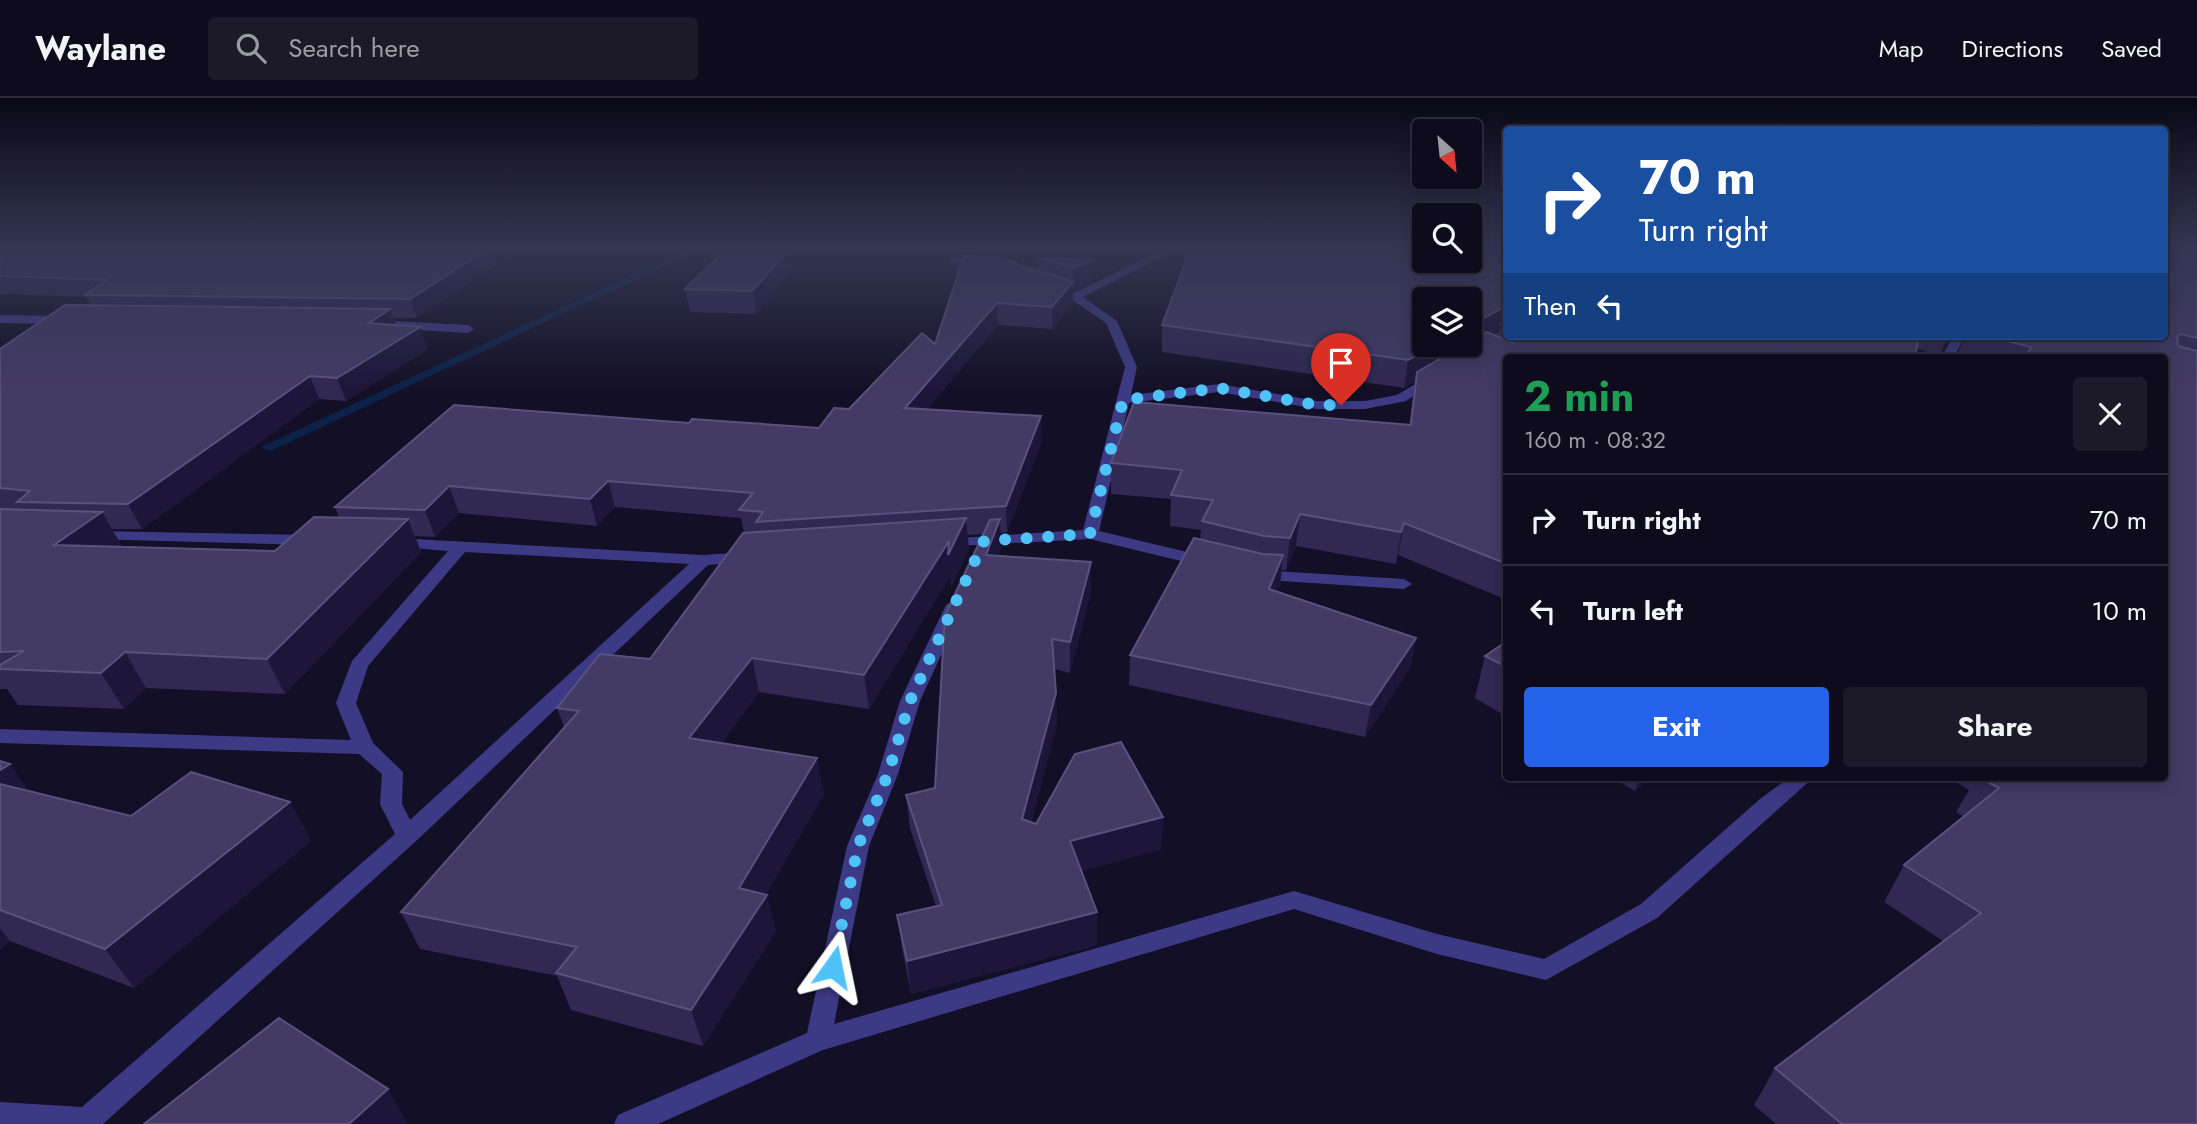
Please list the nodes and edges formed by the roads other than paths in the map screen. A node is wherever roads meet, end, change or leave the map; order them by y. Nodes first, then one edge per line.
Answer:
1 (1071, 296) edge
2 (1075, 297) joint
3 (0, 319) edge
4 (79, 320) edge
5 (358, 324) edge
6 (468, 329) dead end
7 (1447, 371) edge
8 (1123, 400) junction
9 (1090, 534) junction
10 (82, 536) edge
11 (329, 540) edge
12 (984, 541) junction
13 (384, 542) edge
14 (931, 545) edge
15 (461, 546) junction
16 (770, 555) edge
17 (703, 560) junction
18 (973, 566) edge
19 (1404, 584) dead end
20 (961, 590) edge
21 (0, 736) edge
22 (364, 747) junction
23 (1799, 781) edge
24 (407, 836) junction
25 (818, 1040) junction
26 (0, 1115) edge
27 (85, 1122) edge
28 (628, 1124) edge

1 - 2 street
2 - 8 street
3 - 4 street
5 - 6 street
7 - 8 street
8 - 9 street
9 - 12 street
9 - 19 street
10 - 11 street
12 - 14 street
12 - 18 street
13 - 15 street
15 - 17 street
15 - 22 street
16 - 17 street
17 - 24 street
20 - 25 street
21 - 22 street
22 - 24 street
23 - 25 street
24 - 27 street
25 - 28 street
26 - 27 street

